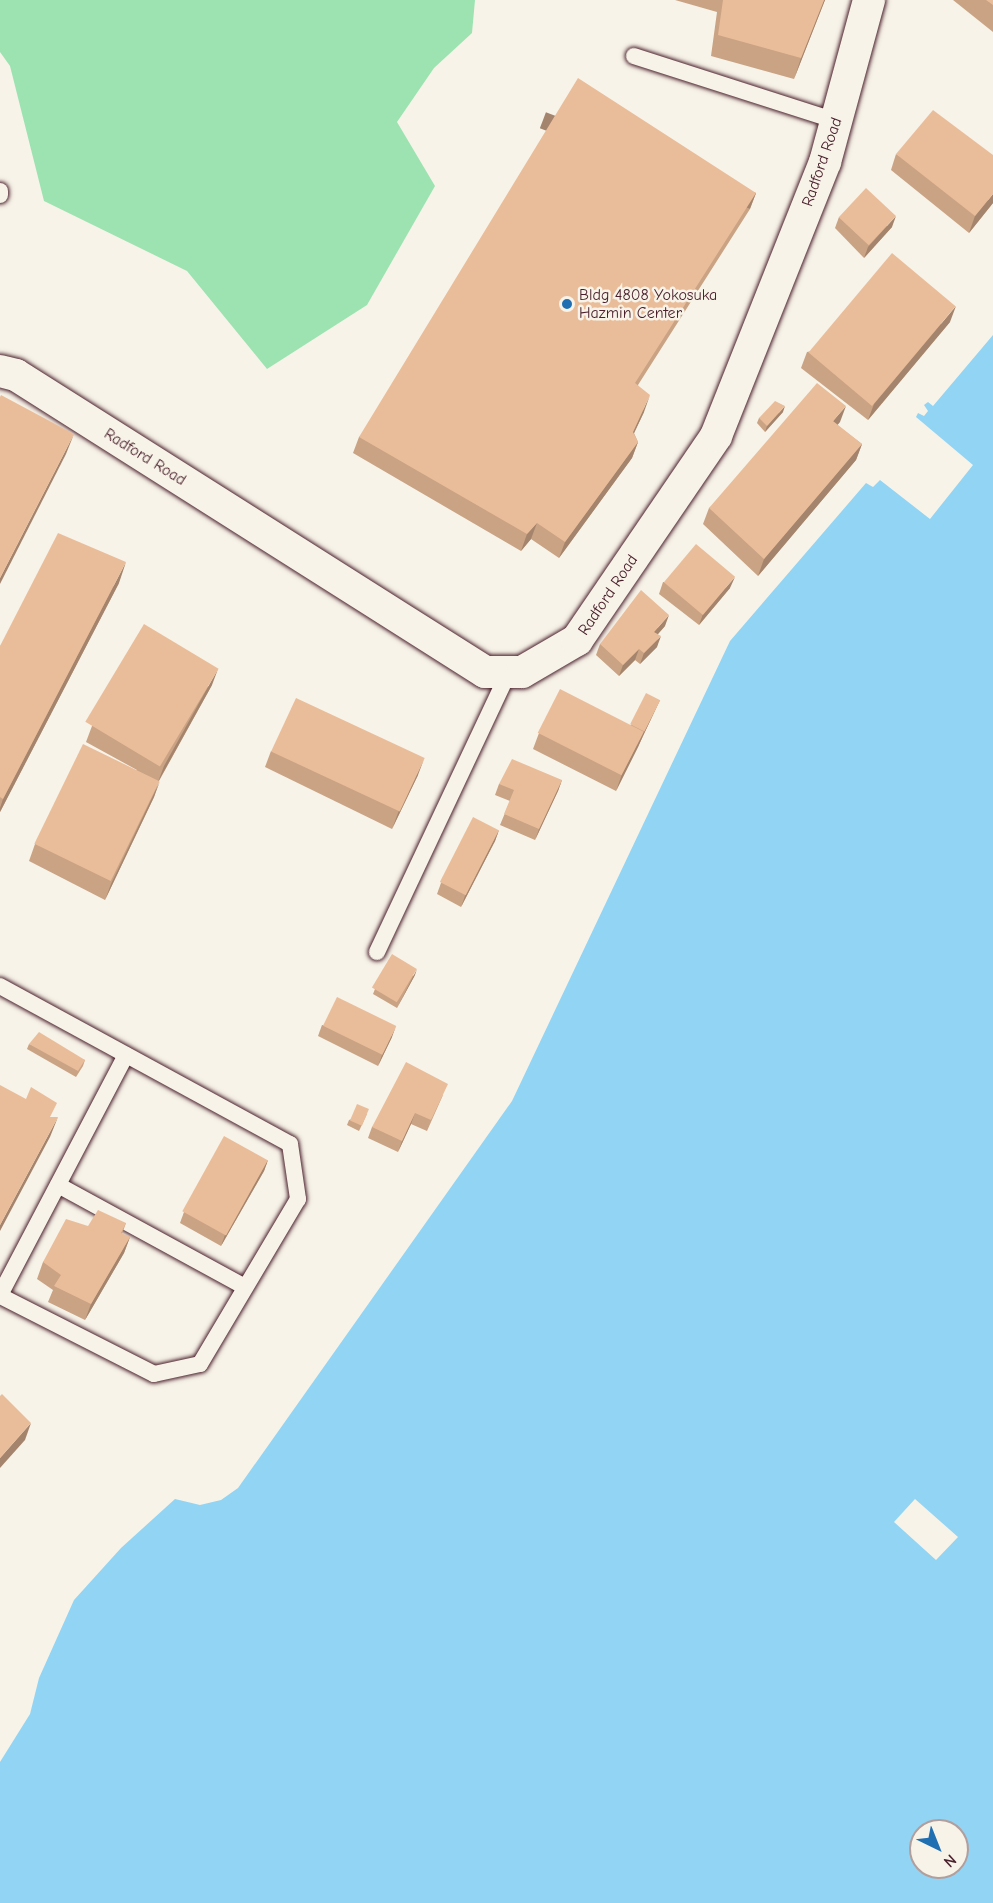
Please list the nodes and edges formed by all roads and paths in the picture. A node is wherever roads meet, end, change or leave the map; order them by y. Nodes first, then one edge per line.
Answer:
1 (869, 0) edge
2 (634, 56) dead end
3 (836, 121) junction
4 (0, 371) edge
5 (509, 672) junction
6 (377, 952) dead end
7 (0, 986) edge
8 (126, 1055) junction
9 (58, 1185) junction
10 (245, 1287) junction
11 (0, 1296) edge

1 - 3 street, Radford Road
2 - 3 lane
3 - 5 street, Radford Road
4 - 5 street, Radford Road
5 - 6 lane
7 - 8 lane
8 - 9 lane
8 - 10 lane
9 - 10 lane
9 - 11 lane
10 - 11 lane

